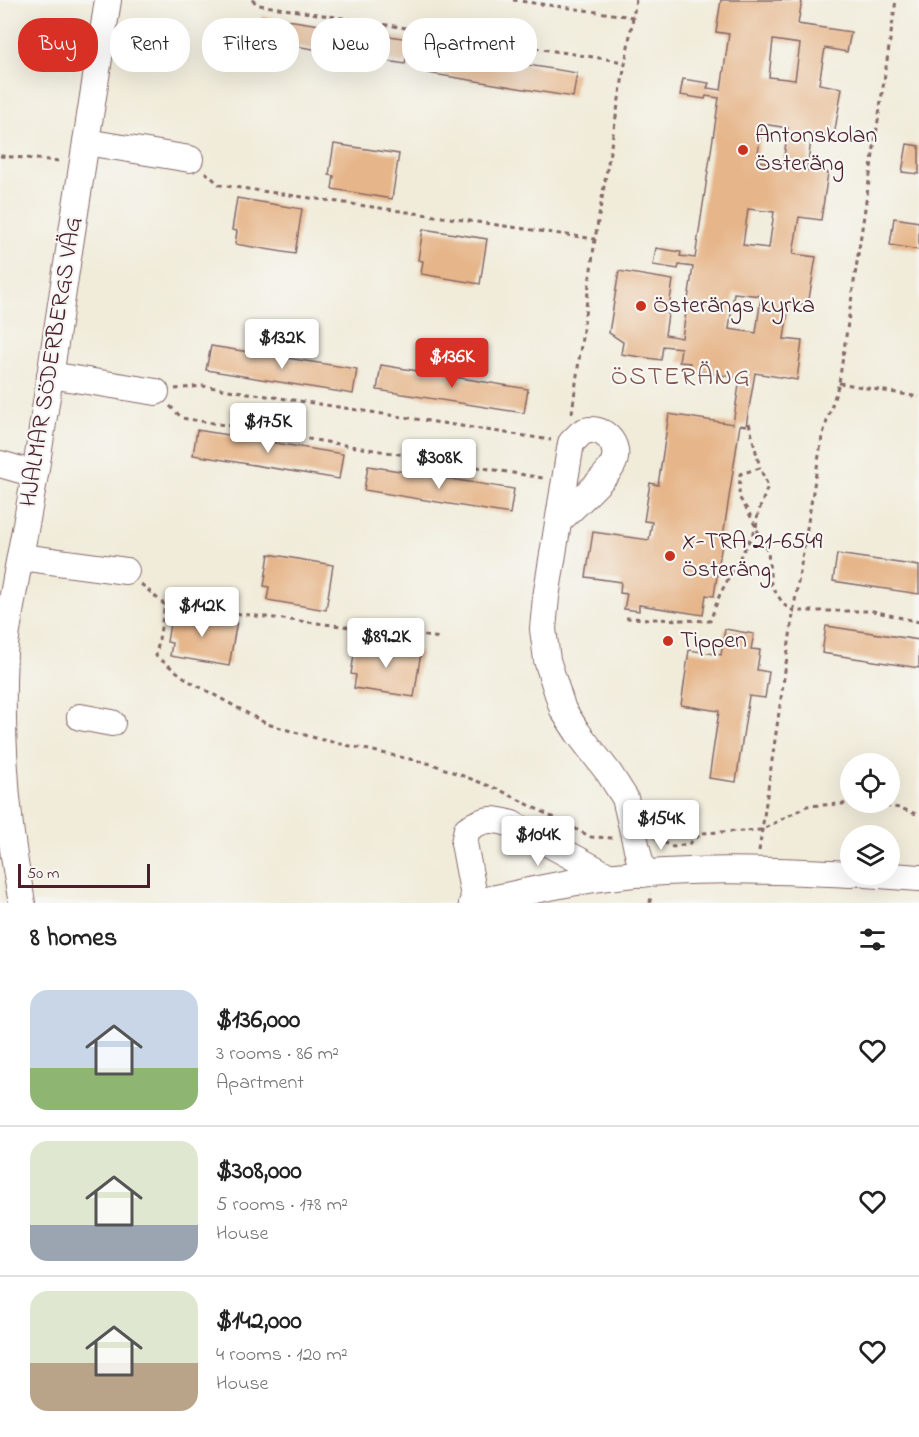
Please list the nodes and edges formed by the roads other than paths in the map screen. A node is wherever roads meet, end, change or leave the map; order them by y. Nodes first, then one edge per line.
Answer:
1 (108, 0) edge
2 (84, 152) junction
3 (190, 159) road end
4 (50, 375) junction
5 (156, 392) road end
6 (0, 464) edge
7 (35, 474) junction
8 (560, 520) junction
9 (21, 556) junction
10 (126, 571) road end
11 (80, 717) dead end
12 (112, 723) dead end
13 (840, 873) edge
14 (643, 874) junction
15 (610, 877) junction
16 (900, 877) edge
17 (919, 878) edge
18 (22, 903) edge
19 (473, 903) edge

1 - 2 street, HJALMAR SÖDERBERGS VÄG
2 - 3 street
2 - 4 street, HJALMAR SÖDERBERGS VÄG
4 - 5 street
4 - 7 street, HJALMAR SÖDERBERGS VÄG
6 - 7 street
7 - 9 street, HJALMAR SÖDERBERGS VÄG
8 - 8 street
8 - 14 street
9 - 10 street
9 - 18 street, HJALMAR SÖDERBERGS VÄG
11 - 12 street
13 - 14 street
14 - 15 street
15 - 19 street
15 - 19 street
16 - 17 street

